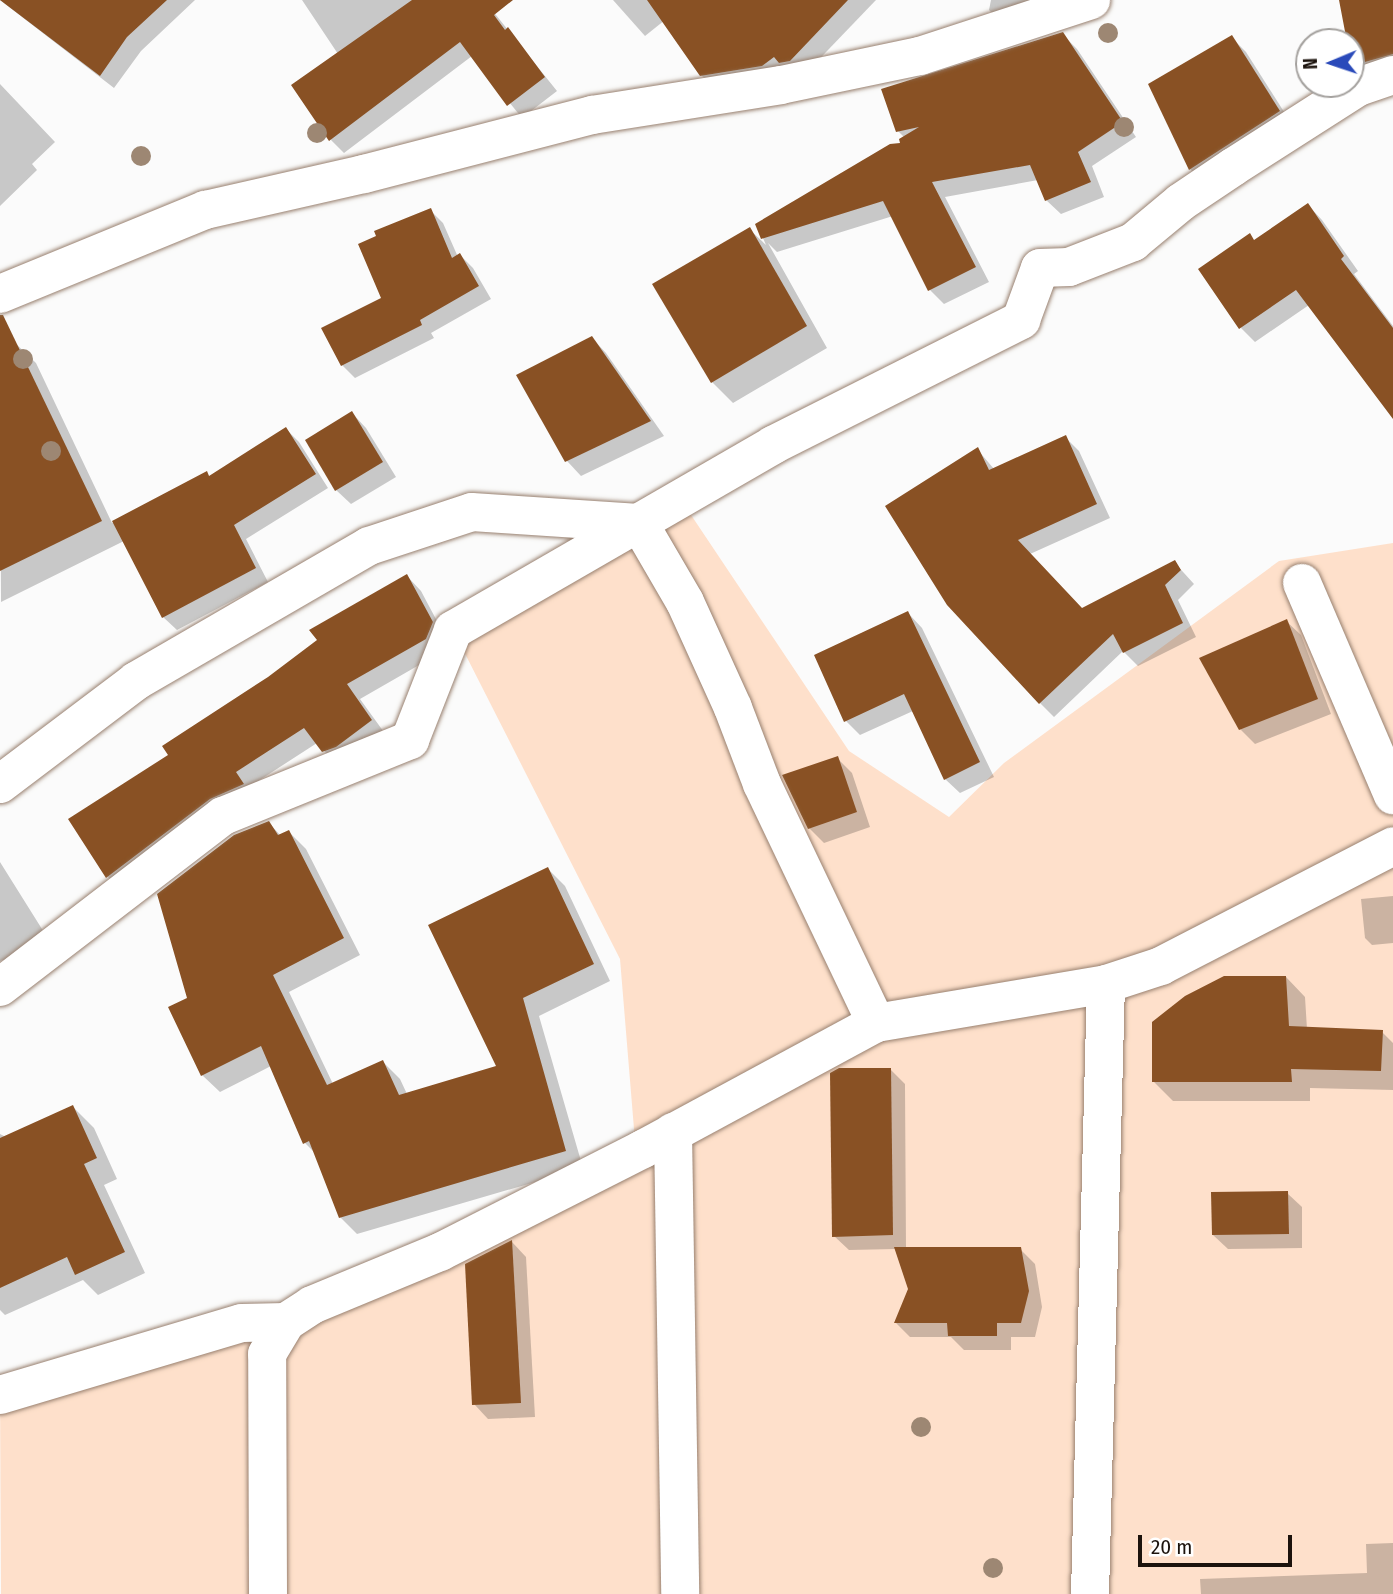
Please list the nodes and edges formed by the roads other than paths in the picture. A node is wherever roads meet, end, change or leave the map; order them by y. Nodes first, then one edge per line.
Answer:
1 (1091, 0) edge
2 (1393, 75) edge
3 (0, 294) edge
4 (639, 523) junction
5 (1303, 583) dead end
6 (0, 784) edge
7 (1393, 794) edge
8 (1393, 846) edge
9 (1106, 984) junction
10 (0, 987) edge
11 (876, 1023) junction
12 (673, 1132) junction
13 (286, 1322) junction
14 (0, 1395) edge
15 (268, 1594) edge
16 (680, 1594) edge
17 (1090, 1594) edge

1 - 3 street
2 - 4 street
4 - 6 street
4 - 10 street
4 - 11 street
5 - 7 street
8 - 9 street
9 - 11 street
9 - 17 street
11 - 12 street
12 - 13 street
12 - 16 street
13 - 14 street
13 - 15 street

